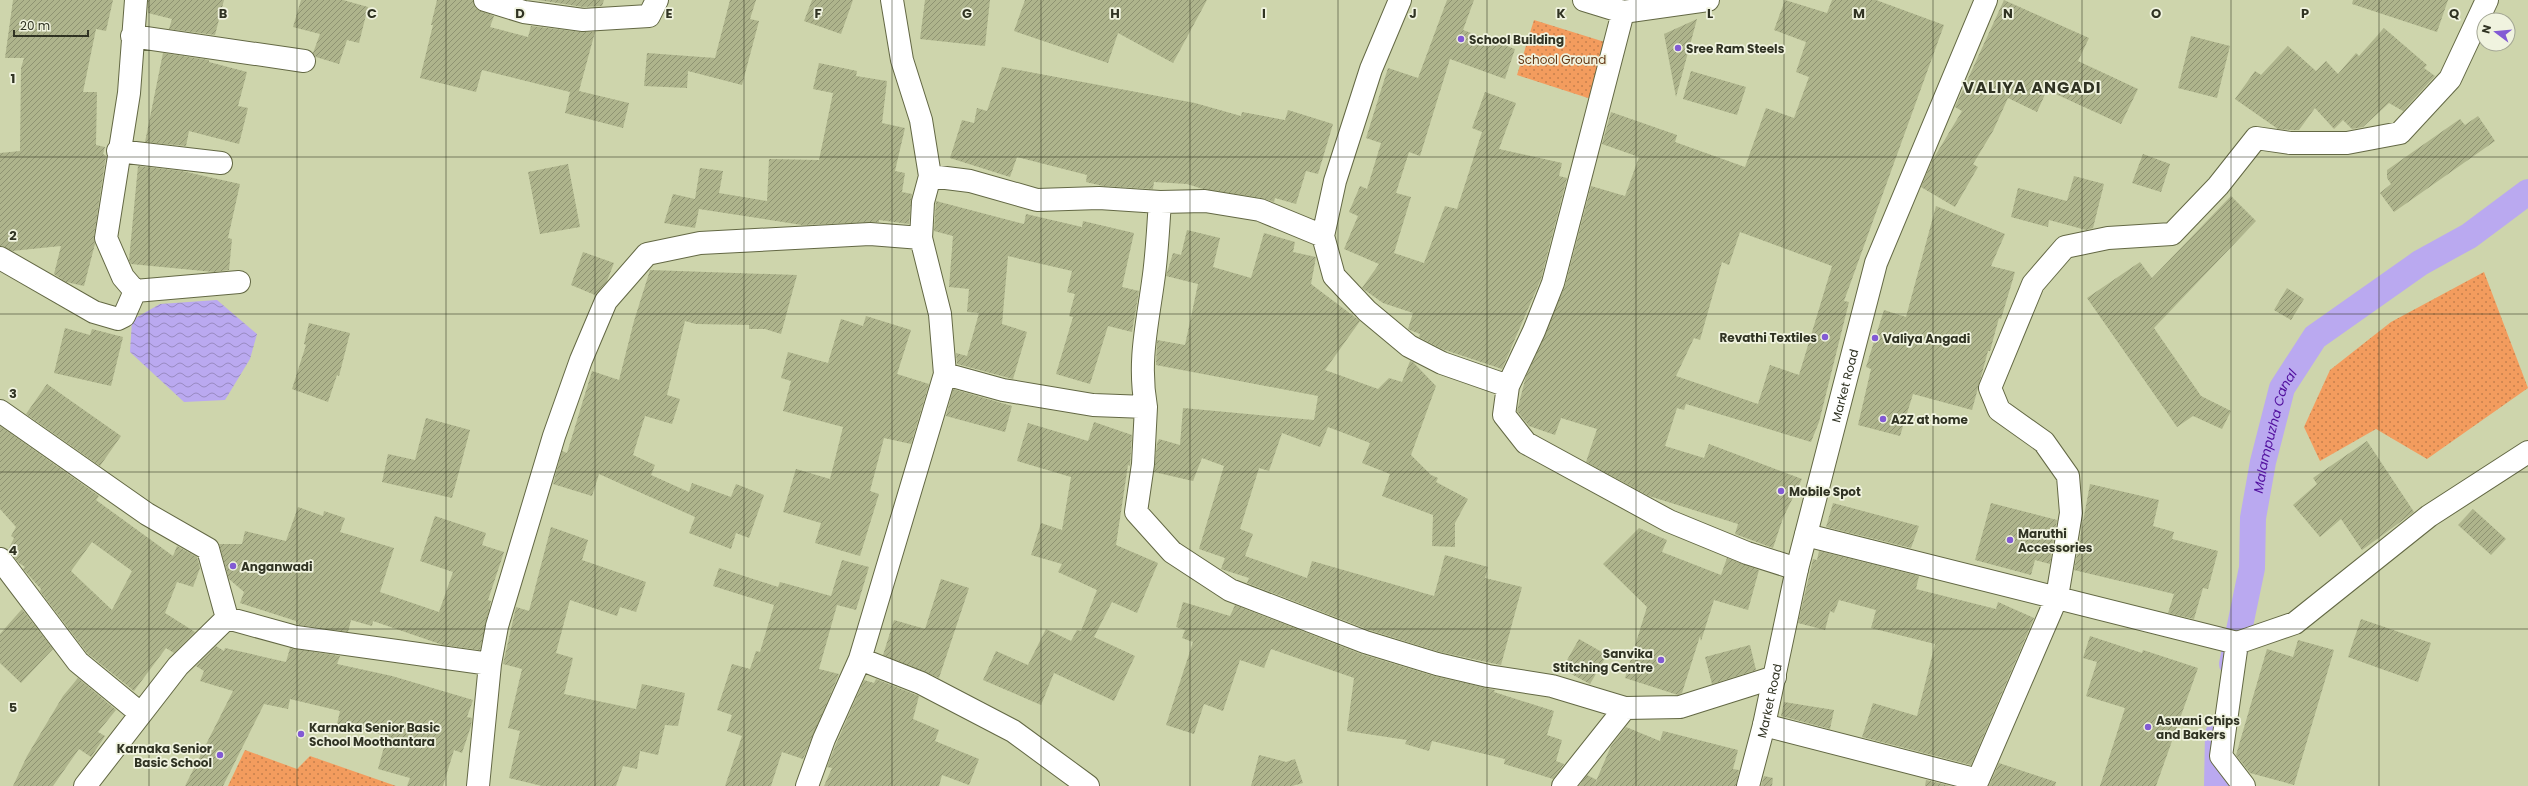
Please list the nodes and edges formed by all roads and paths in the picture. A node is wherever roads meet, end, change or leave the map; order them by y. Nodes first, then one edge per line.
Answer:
1 (136, 0) edge
2 (485, 0) edge
3 (657, 0) edge
4 (892, 0) edge
5 (1400, 0) edge
6 (1584, 0) edge
7 (1708, 0) edge
8 (2487, 0) edge
9 (1980, 2) edge
10 (1623, 12) junction
11 (132, 36) junction
12 (304, 61) dead end
13 (118, 151) junction
14 (221, 163) dead end
15 (930, 176) junction
16 (1160, 202) junction
17 (1323, 236) junction
18 (921, 238) junction
19 (0, 258) edge
20 (239, 282) dead end
21 (135, 290) junction
22 (945, 374) junction
23 (1508, 386) junction
24 (1146, 407) junction
25 (0, 411) edge
26 (2528, 452) edge
27 (1806, 535) junction
28 (0, 559) edge
29 (1797, 568) junction
30 (2056, 597) junction
31 (227, 618) junction
32 (2237, 643) junction
33 (860, 659) junction
34 (490, 664) junction
35 (1775, 677) junction
36 (1625, 708) junction
37 (140, 713) junction
38 (1764, 725) junction
39 (85, 786) edge
40 (478, 786) edge
41 (807, 786) edge
42 (1088, 786) edge
43 (1564, 786) edge
44 (1748, 786) edge
45 (2244, 786) edge

1 - 11 street
2 - 3 street
4 - 15 street
5 - 17 street
6 - 10 street
7 - 10 street
8 - 30 street
9 - 27 street, Market Road
10 - 23 street
11 - 12 street
11 - 13 street
13 - 14 street
13 - 21 street
15 - 16 street
15 - 18 street
16 - 17 street
16 - 24 street
17 - 23 street
18 - 22 street
18 - 34 street
19 - 21 street
20 - 21 street
22 - 24 street
22 - 33 street
23 - 29 street
24 - 36 street
25 - 31 street
26 - 32 street
27 - 29 street, Market Road
27 - 30 street
28 - 37 street
29 - 35 street, Market Road
30 - 32 street
30 - 38 street
31 - 34 street
31 - 37 street
32 - 45 street
33 - 41 street
33 - 42 street
34 - 40 street
35 - 36 street
35 - 38 street, Market Road
36 - 43 street
37 - 39 street
38 - 44 street, Market Road

